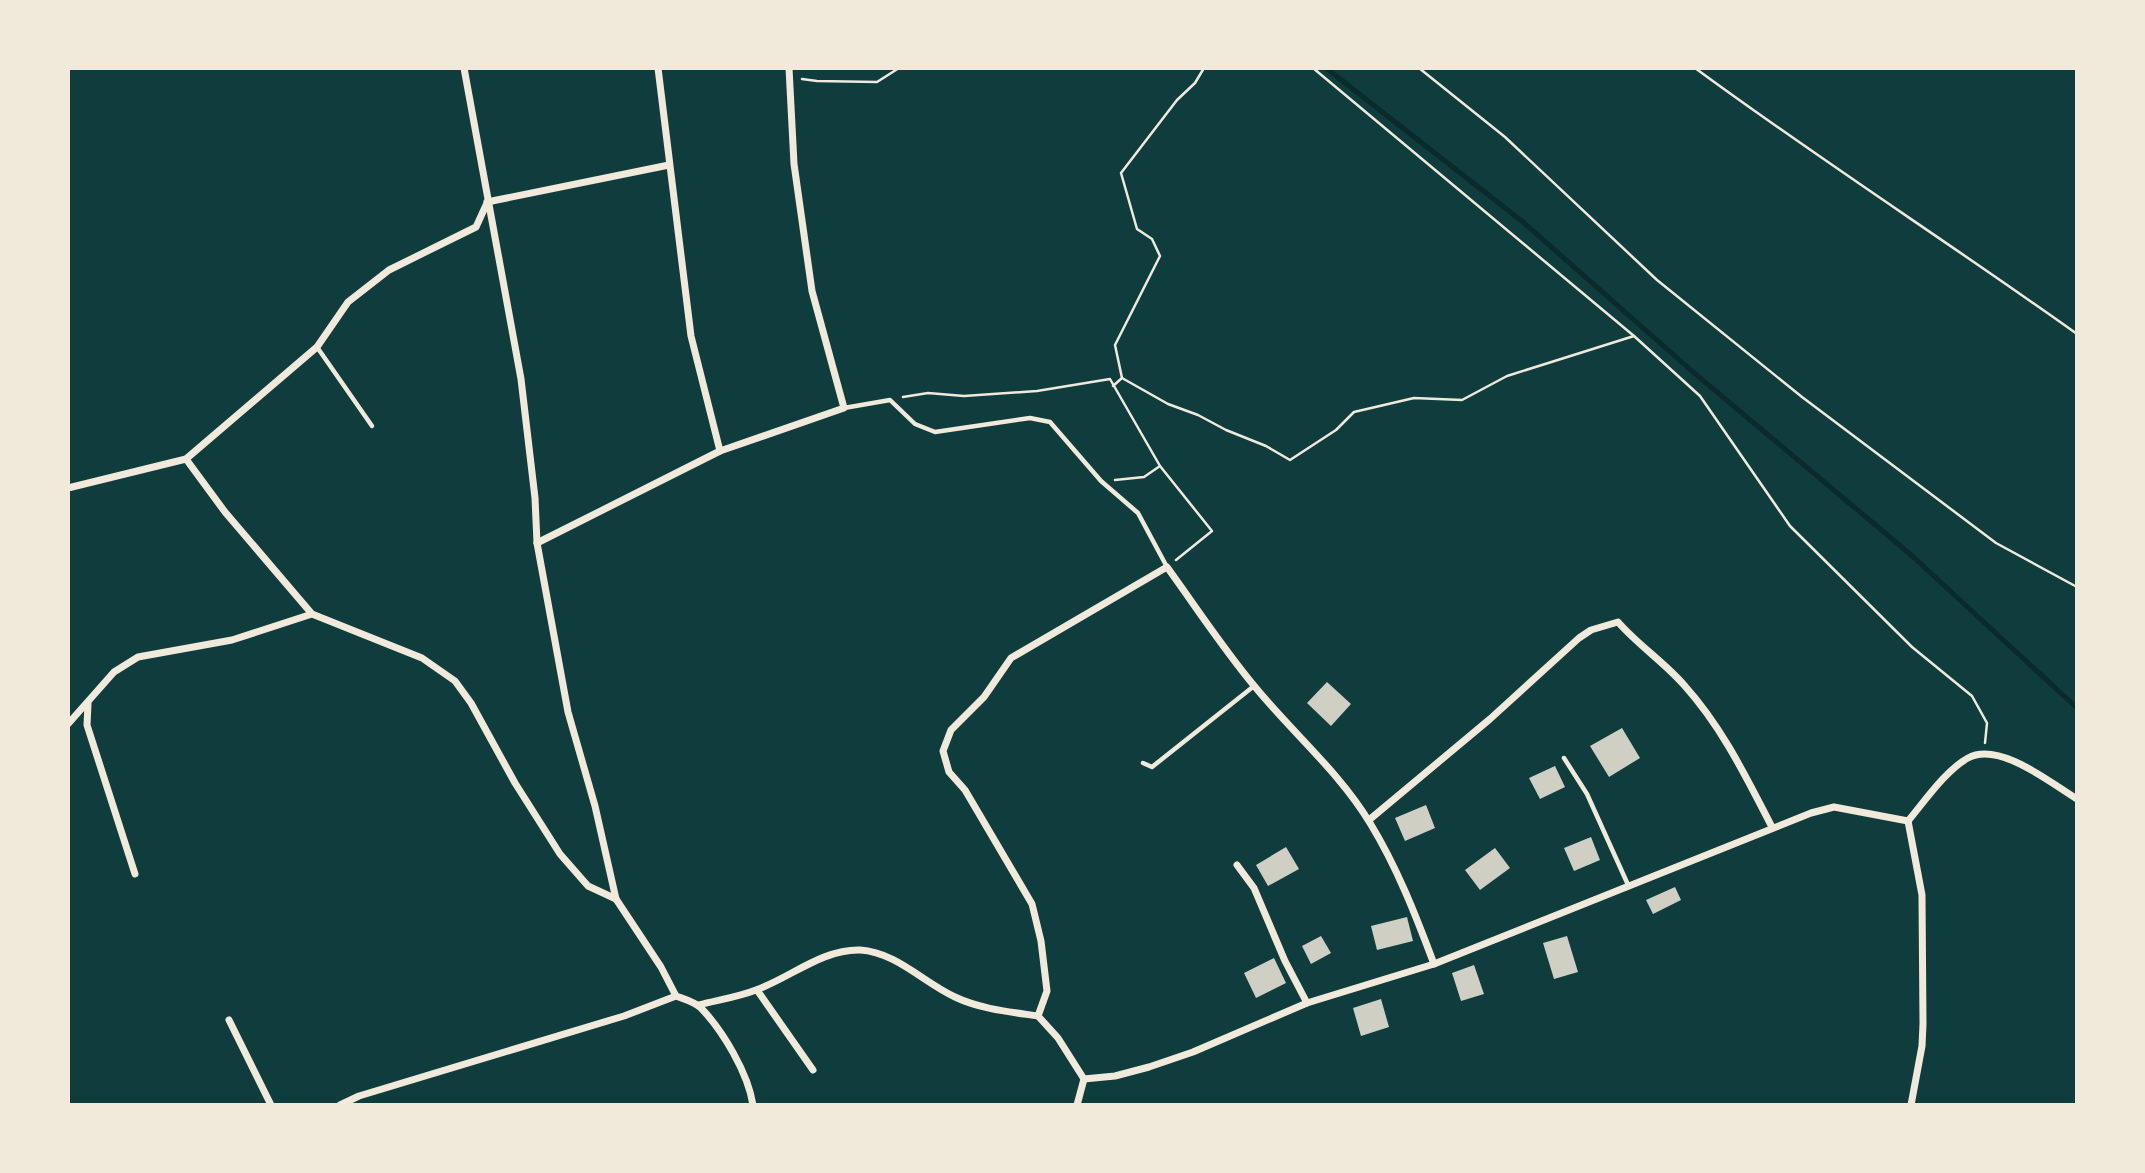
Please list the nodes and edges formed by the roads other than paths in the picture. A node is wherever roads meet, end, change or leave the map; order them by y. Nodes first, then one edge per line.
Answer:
1 (464, 68) edge
2 (658, 68) edge
3 (789, 72) edge
4 (669, 165) junction
5 (487, 202) junction
6 (317, 347) junction
7 (844, 408) junction
8 (372, 426) dead end
9 (720, 451) junction
10 (186, 459) junction
11 (68, 488) edge
12 (537, 543) junction
13 (1167, 567) junction
14 (312, 614) junction
15 (1254, 686) junction
16 (88, 703) junction
17 (68, 724) edge
18 (1564, 758) dead end
19 (1143, 763) dead end
20 (2077, 799) edge
21 (1369, 820) junction
22 (1908, 821) junction
23 (1772, 827) junction
24 (1237, 865) dead end
25 (135, 874) dead end
26 (1630, 887) junction
27 (616, 899) junction
28 (1434, 964) junction
29 (757, 990) junction
30 (676, 996) junction
31 (1307, 1003) junction
32 (699, 1005) junction
33 (1038, 1016) junction
34 (229, 1020) dead end
35 (813, 1070) dead end
36 (1084, 1079) junction
37 (271, 1105) edge
38 (341, 1105) edge
39 (753, 1105) edge
40 (1077, 1105) edge
41 (1911, 1105) edge

1 - 5 street
2 - 4 street
3 - 7 street
4 - 5 street
4 - 9 street
5 - 6 street
5 - 12 street
6 - 8 lane
6 - 10 street
7 - 9 street
7 - 13 lane
9 - 12 street
10 - 11 street
10 - 14 street
12 - 27 street
13 - 15 street
13 - 33 street
14 - 16 street
14 - 27 street
15 - 19 lane
15 - 21 street
16 - 17 street
16 - 25 street
18 - 26 lane
20 - 22 street
21 - 23 street
21 - 28 street
22 - 23 street
22 - 41 street
23 - 26 street
24 - 31 street
26 - 28 street
27 - 30 street
28 - 31 street
29 - 32 street
29 - 33 street
29 - 35 street
30 - 32 street
30 - 38 street
31 - 36 street
32 - 39 street
33 - 36 street
34 - 37 street
36 - 40 street

